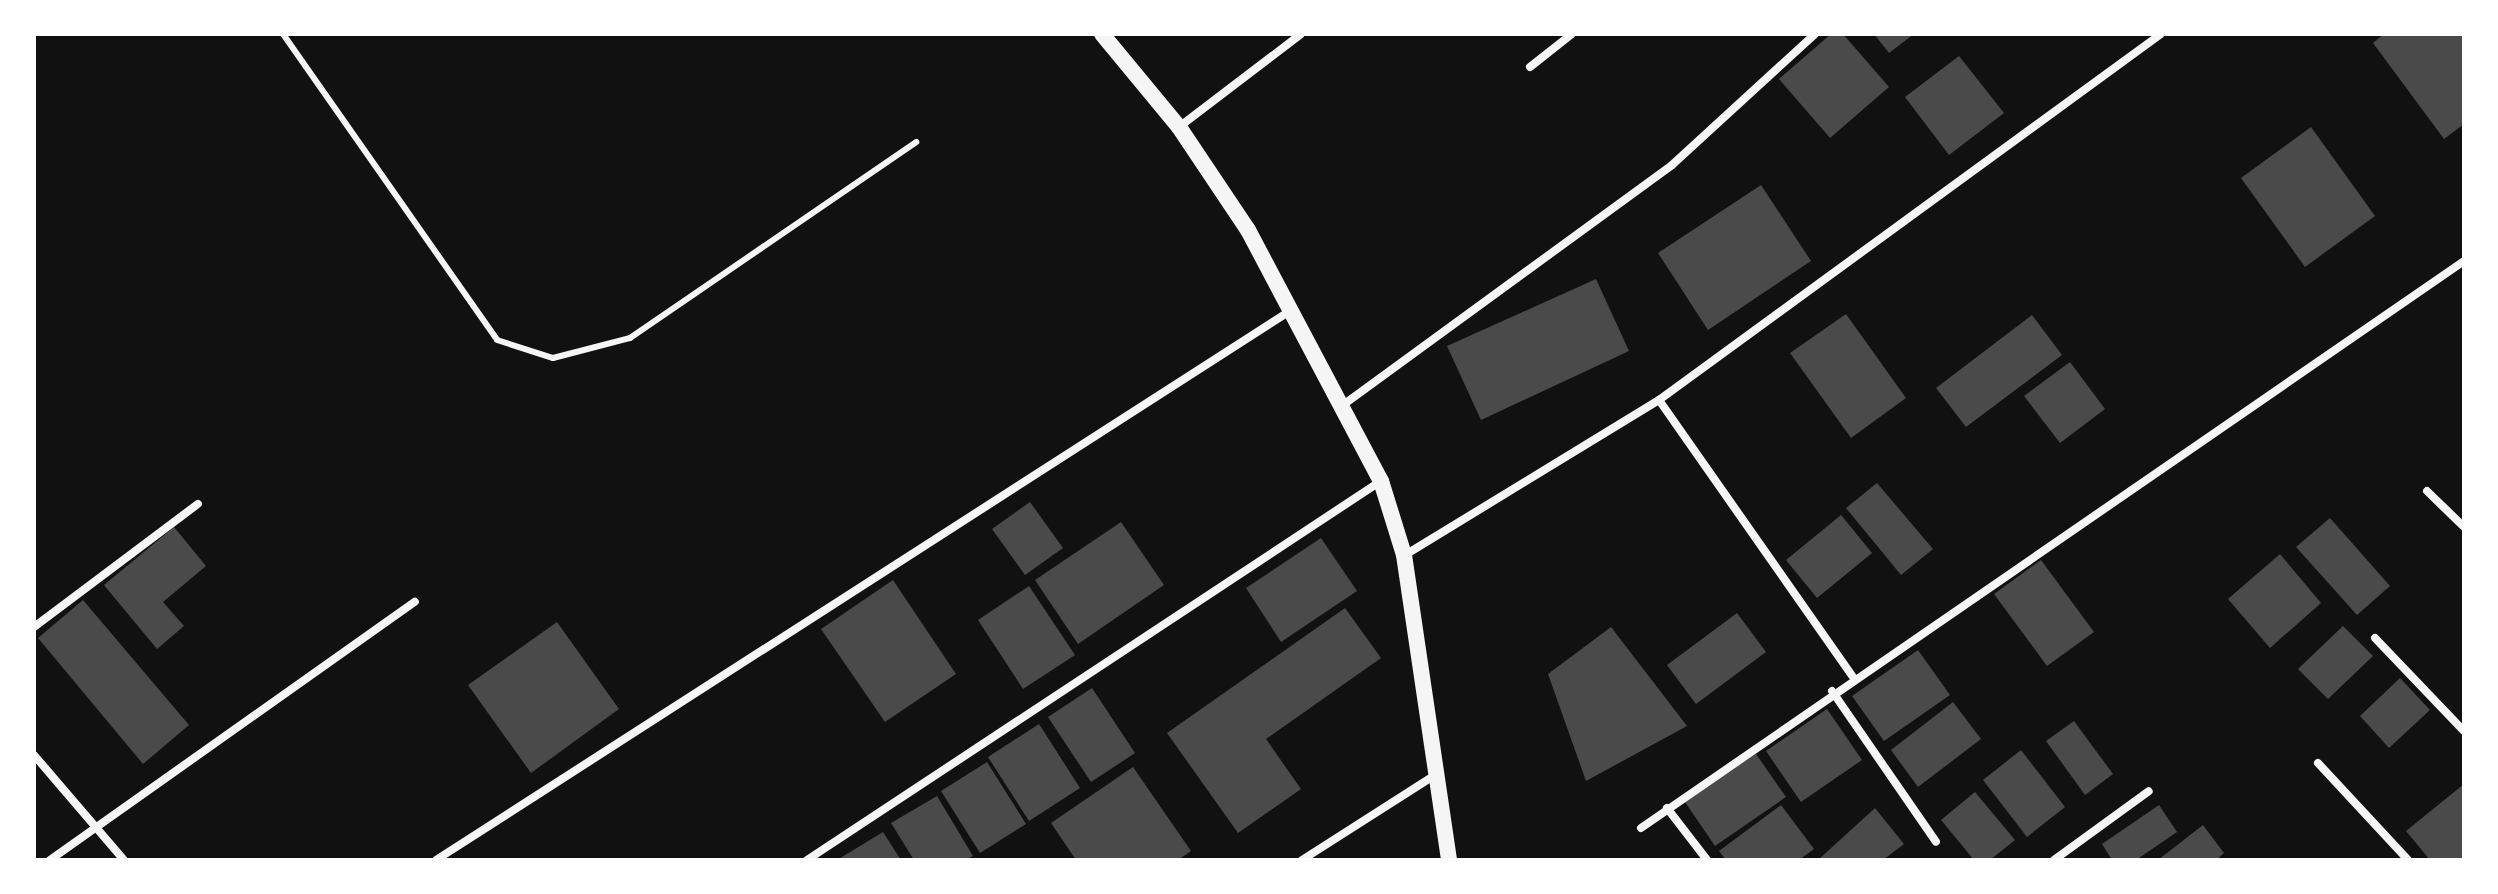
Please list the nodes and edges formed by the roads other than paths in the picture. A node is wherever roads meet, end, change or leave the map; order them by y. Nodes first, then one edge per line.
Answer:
1 (283, 34) edge
2 (1102, 34) edge
3 (1301, 34) edge
4 (1572, 34) edge
5 (1815, 34) edge
6 (2161, 34) edge
7 (1530, 67) dead end
8 (1179, 127) junction
9 (916, 142) dead end
10 (2464, 261) edge
11 (1292, 310) junction
12 (1659, 400) junction
13 (1343, 405) junction
14 (1381, 481) junction
15 (2427, 491) dead end
16 (198, 504) dead end
17 (2464, 527) edge
18 (1404, 555) junction
19 (415, 602) dead end
20 (34, 627) edge
21 (2375, 638) dead end
22 (1852, 676) junction
23 (1832, 691) junction
24 (2464, 731) edge
25 (34, 755) edge
26 (2318, 763) dead end
27 (1439, 772) junction
28 (2149, 791) dead end
29 (1667, 808) junction
30 (98, 827) junction
31 (1641, 828) dead end
32 (1936, 842) dead end
33 (50, 860) edge
34 (124, 860) edge
35 (436, 860) edge
36 (807, 860) edge
37 (1302, 860) edge
38 (1449, 860) edge
39 (1707, 860) edge
40 (2054, 860) edge
41 (2408, 860) edge

1 - 9 lane
2 - 8 main road
3 - 8 street
4 - 7 street
5 - 13 street
6 - 12 street
8 - 11 main road
10 - 22 street
11 - 13 main road
11 - 35 street
12 - 18 street
12 - 22 street
13 - 14 main road
14 - 18 main road
14 - 36 street
15 - 17 street
16 - 20 street
18 - 27 main road
19 - 30 street
21 - 24 street
22 - 23 street
23 - 29 street
23 - 32 street
25 - 30 street
26 - 41 street
27 - 37 street
27 - 38 main road
28 - 40 street
29 - 31 street
29 - 39 street
30 - 33 street
30 - 34 street

